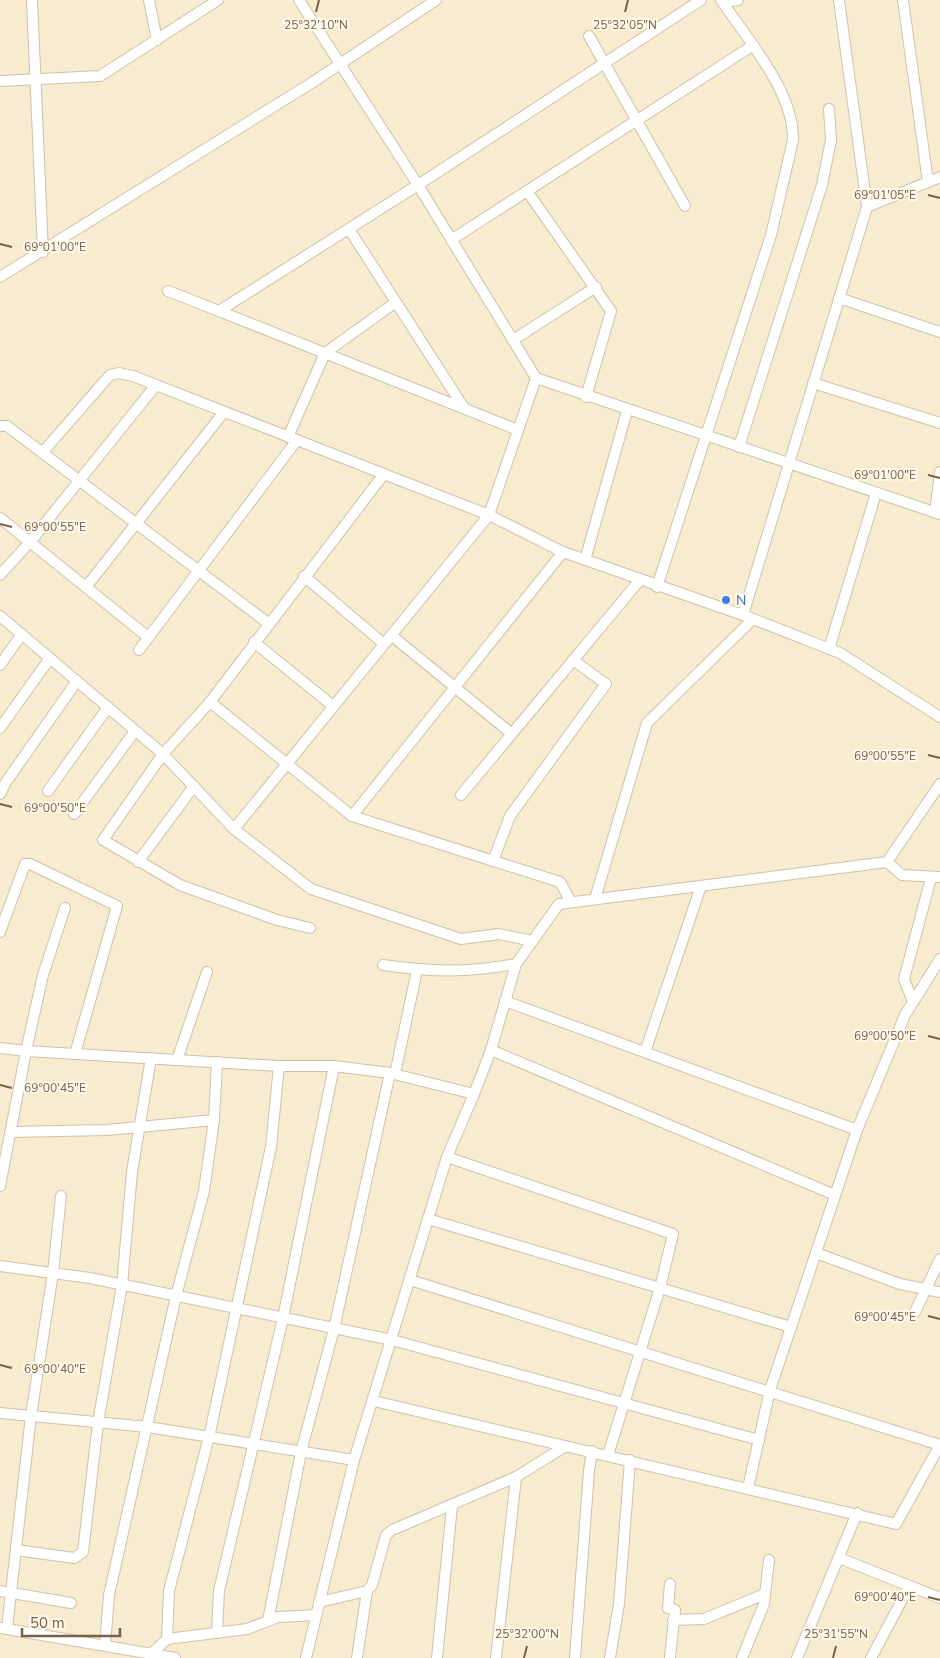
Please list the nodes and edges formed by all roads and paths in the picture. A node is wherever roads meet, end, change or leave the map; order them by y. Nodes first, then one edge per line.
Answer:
1 (32, 0) edge
2 (149, 0) edge
3 (218, 0) edge
4 (299, 0) edge
5 (436, 0) edge
6 (701, 0) edge
7 (738, 0) edge
8 (839, 0) edge
9 (903, 0) edge
10 (722, 1) edge
11 (589, 36) dead end
12 (157, 40) junction
13 (752, 46) junction
14 (604, 63) junction
15 (340, 64) junction
16 (36, 79) junction
17 (0, 81) edge
18 (829, 109) dead end
19 (636, 120) junction
20 (940, 177) edge
21 (928, 182) junction
22 (418, 185) junction
23 (527, 191) junction
24 (685, 206) dead end
25 (867, 207) junction
26 (348, 229) junction
27 (451, 240) junction
28 (43, 252) junction
29 (0, 277) edge
30 (596, 287) junction
31 (168, 291) dead end
32 (839, 298) junction
33 (396, 302) junction
34 (219, 311) junction
35 (940, 332) edge
36 (513, 340) junction
37 (325, 353) junction
38 (536, 378) junction
39 (813, 383) junction
40 (156, 385) junction
41 (586, 397) junction
42 (464, 408) junction
43 (627, 411) junction
44 (224, 412) junction
45 (940, 423) edge
46 (0, 426) edge
47 (518, 430) junction
48 (706, 437) junction
49 (292, 438) junction
50 (739, 447) junction
51 (42, 453) junction
52 (789, 464) junction
53 (940, 472) edge
54 (384, 474) junction
55 (80, 481) junction
56 (876, 493) junction
57 (937, 514) edge
58 (489, 516) junction
59 (0, 518) edge
60 (137, 524) junction
61 (30, 542) junction
62 (563, 552) junction
63 (585, 560) junction
64 (198, 570) junction
65 (0, 575) edge
66 (304, 576) junction
67 (639, 581) junction
68 (86, 587) junction
69 (657, 587) junction
70 (0, 616) edge
71 (748, 617) junction
72 (268, 623) junction
73 (22, 634) junction
74 (392, 635) junction
75 (148, 637) junction
76 (254, 642) junction
77 (384, 644) junction
78 (828, 649) junction
79 (139, 650) dead end
80 (50, 658) junction
81 (573, 660) junction
82 (0, 666) edge
83 (77, 681) junction
84 (455, 688) junction
85 (210, 702) junction
86 (333, 706) junction
87 (108, 707) junction
88 (940, 717) edge
89 (0, 728) edge
90 (135, 731) junction
91 (512, 734) junction
92 (163, 754) junction
93 (287, 764) junction
94 (3, 780) edge
95 (940, 784) edge
96 (194, 786) junction
97 (48, 791) dead end
98 (0, 794) edge
99 (461, 795) dead end
100 (74, 814) dead end
101 (352, 816) junction
102 (234, 829) junction
103 (493, 861) junction
104 (138, 862) junction
105 (887, 862) junction
106 (935, 878) edge
107 (701, 886) junction
108 (595, 899) junction
109 (571, 902) junction
110 (65, 908) dead end
111 (310, 928) dead end
112 (0, 932) edge
113 (532, 941) junction
114 (940, 959) edge
115 (516, 964) junction
116 (382, 965) dead end
117 (417, 970) junction
118 (207, 972) dead end
119 (505, 1001) junction
120 (913, 1002) junction
121 (0, 1048) edge
122 (491, 1050) junction
123 (26, 1051) junction
124 (645, 1052) junction
125 (75, 1054) junction
126 (151, 1058) junction
127 (177, 1060) junction
128 (217, 1062) junction
129 (279, 1066) junction
130 (334, 1066) junction
131 (393, 1073) junction
132 (474, 1094) junction
133 (214, 1120) junction
134 (139, 1128) junction
135 (857, 1130) junction
136 (10, 1132) junction
137 (447, 1157) junction
138 (0, 1186) edge
139 (835, 1195) junction
140 (61, 1196) dead end
141 (428, 1220) junction
142 (816, 1252) junction
143 (940, 1259) edge
144 (0, 1266) edge
145 (53, 1273) junction
146 (410, 1280) junction
147 (122, 1285) junction
148 (660, 1288) junction
149 (924, 1289) junction
150 (940, 1292) edge
151 (176, 1296) junction
152 (235, 1309) junction
153 (915, 1312) dead end
154 (283, 1318) junction
155 (791, 1327) junction
156 (334, 1329) junction
157 (392, 1340) junction
158 (641, 1351) junction
159 (770, 1390) junction
160 (374, 1401) junction
161 (624, 1404) junction
162 (0, 1413) edge
163 (31, 1416) junction
164 (98, 1423) junction
165 (148, 1427) junction
166 (209, 1437) junction
167 (758, 1440) junction
168 (254, 1444) junction
169 (940, 1445) edge
170 (566, 1446) junction
171 (301, 1452) junction
172 (592, 1452) junction
173 (608, 1455) junction
174 (354, 1460) junction
175 (630, 1460) junction
176 (516, 1477) junction
177 (748, 1488) junction
178 (452, 1506) junction
179 (857, 1513) junction
180 (16, 1550) junction
181 (839, 1558) junction
182 (769, 1560) dead end
183 (670, 1584) dead end
184 (909, 1587) junction
185 (0, 1591) edge
186 (367, 1591) junction
187 (11, 1593) junction
188 (765, 1594) junction
189 (940, 1598) edge
190 (319, 1602) junction
191 (71, 1603) dead end
192 (316, 1615) junction
193 (673, 1620) junction
194 (268, 1621) junction
195 (3, 1628) edge
196 (217, 1632) junction
197 (167, 1639) junction
198 (105, 1646) junction
199 (151, 1654) junction
200 (175, 1658) edge
201 (306, 1658) edge
202 (357, 1658) edge
203 (437, 1658) edge
204 (496, 1658) edge
205 (576, 1658) edge
206 (610, 1658) edge
207 (670, 1658) edge
208 (742, 1658) edge
209 (798, 1658) edge
210 (871, 1658) edge

1 - 16 street
2 - 12 street
3 - 12 street
4 - 15 street
5 - 15 street
6 - 14 street
7 - 10 street
8 - 25 street
9 - 21 street
10 - 13 street
11 - 14 street
12 - 16 street
13 - 19 street
13 - 48 street
14 - 19 street
14 - 22 street
15 - 22 street
15 - 28 street
16 - 17 street
16 - 28 street
18 - 50 street
19 - 23 street
19 - 24 street
20 - 21 street
21 - 25 street
22 - 26 street
22 - 27 street
23 - 27 street
23 - 30 street
25 - 32 street
26 - 33 street
26 - 34 street
27 - 36 street
28 - 29 street
30 - 36 street
30 - 41 street
31 - 34 street
32 - 35 street
32 - 39 street
33 - 37 street
33 - 42 street
34 - 37 street
36 - 38 street
37 - 42 street
37 - 49 street
38 - 41 street
38 - 47 street
39 - 45 street
39 - 52 street
40 - 44 street
40 - 51 street
40 - 55 street
41 - 43 street
42 - 47 street
43 - 48 street
43 - 63 street
44 - 49 street
44 - 60 street
46 - 51 street
47 - 58 street
48 - 50 street
48 - 69 street
49 - 54 street
49 - 64 street
50 - 52 street
51 - 55 street
52 - 56 street
52 - 71 street
53 - 57 street
54 - 58 street
54 - 66 street
55 - 60 street
55 - 61 street
56 - 57 street
56 - 78 street
58 - 62 street
58 - 74 street
59 - 61 street
60 - 64 street
60 - 68 street
61 - 65 street
61 - 68 street
62 - 63 street
62 - 84 street
63 - 67 street
64 - 72 street
64 - 75 street
66 - 72 street
66 - 77 street
67 - 69 street
67 - 81 street
68 - 75 street
69 - 71 street
70 - 73 street
71 - 78 street
71 - 108 street
72 - 76 street
73 - 80 street
73 - 82 street
74 - 77 street
74 - 84 street
75 - 79 street
76 - 85 street
76 - 86 street
77 - 86 street
78 - 88 street
80 - 83 street
80 - 89 street
81 - 91 street
81 - 103 street
83 - 87 street
83 - 94 street
84 - 91 street
84 - 101 street
85 - 92 street
85 - 93 street
86 - 93 street
87 - 90 street
87 - 97 street
90 - 92 street
90 - 100 street
91 - 99 street
92 - 96 street
92 - 104 street
93 - 101 street
93 - 102 street
94 - 98 street
95 - 105 street
96 - 102 street
96 - 104 street
101 - 103 street
102 - 113 street
103 - 109 street
104 - 111 street
105 - 106 street
105 - 107 street
106 - 120 street
107 - 108 street
107 - 124 street
108 - 109 street
109 - 113 street
110 - 123 street
112 - 125 street
113 - 115 street
114 - 120 street
115 - 117 street
115 - 119 street
116 - 117 street
117 - 131 street
118 - 127 street
119 - 122 street
119 - 124 street
120 - 135 street
121 - 123 street
122 - 132 street
122 - 139 street
123 - 125 street
123 - 136 street
124 - 135 street
125 - 126 street
126 - 127 street
126 - 134 street
127 - 128 street
128 - 129 street
128 - 133 street
129 - 130 street
129 - 152 street
130 - 131 street
130 - 154 street
131 - 132 street
131 - 156 street
132 - 137 street
133 - 134 street
133 - 151 street
134 - 136 street
134 - 147 street
135 - 139 street
136 - 138 street
137 - 141 street
137 - 148 street
139 - 142 street
140 - 145 street
141 - 146 street
141 - 148 street
142 - 149 street
142 - 155 street
143 - 149 street
144 - 145 street
145 - 147 street
145 - 163 street
146 - 157 street
146 - 158 street
147 - 151 street
147 - 164 street
148 - 155 street
148 - 158 street
149 - 150 street
149 - 153 street
151 - 152 street
151 - 165 street
152 - 154 street
152 - 166 street
154 - 156 street
154 - 168 street
155 - 159 street
156 - 157 street
156 - 171 street
157 - 160 street
157 - 161 street
158 - 159 street
158 - 161 street
159 - 167 street
159 - 169 street
160 - 170 street
160 - 174 street
161 - 167 street
161 - 173 street
162 - 163 street
163 - 164 street
163 - 180 street
164 - 165 street
164 - 180 street
165 - 166 street
165 - 198 street
166 - 168 street
166 - 197 street
167 - 177 street
168 - 171 street
168 - 196 street
169 - 179 street
170 - 172 street
170 - 176 street
171 - 174 street
171 - 194 street
172 - 173 street
172 - 205 street
173 - 175 street
174 - 190 street
175 - 177 street
175 - 206 street
176 - 178 street
176 - 204 street
177 - 179 street
178 - 186 street
178 - 203 street
179 - 181 street
180 - 187 street
181 - 184 street
181 - 209 street
182 - 188 street
183 - 193 street
184 - 189 street
184 - 210 street
185 - 187 street
186 - 190 street
186 - 202 street
187 - 191 street
187 - 195 street
188 - 193 street
188 - 208 street
190 - 192 street
192 - 194 street
192 - 201 street
193 - 207 street
194 - 196 street
195 - 198 street
196 - 197 street
197 - 199 street
198 - 199 street
199 - 200 street

